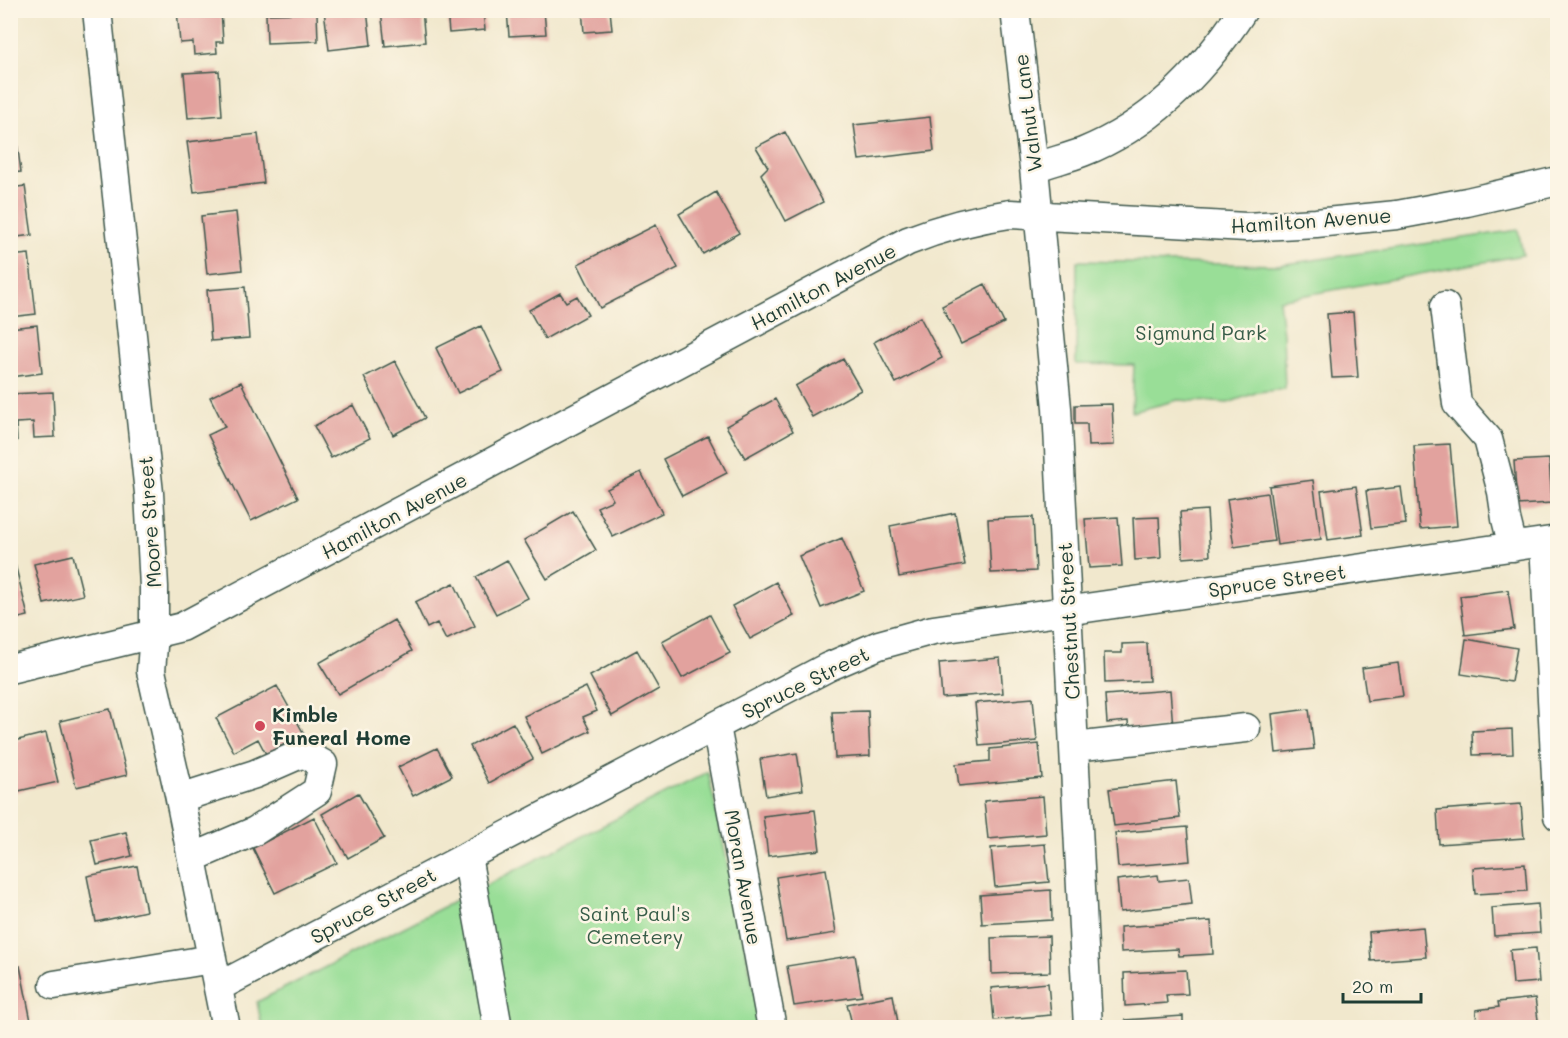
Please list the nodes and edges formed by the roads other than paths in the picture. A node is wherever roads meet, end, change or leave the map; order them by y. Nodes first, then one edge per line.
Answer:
1 (97, 10) edge
2 (1015, 10) edge
3 (1244, 10) edge
4 (1034, 168) junction
5 (1557, 181) edge
6 (1039, 216) junction
7 (1445, 306) dead end
8 (1551, 541) edge
9 (1513, 547) junction
10 (1067, 610) junction
11 (154, 634) junction
12 (10, 669) edge
13 (716, 726) junction
14 (1246, 728) dead end
15 (1074, 747) junction
16 (180, 798) junction
17 (1557, 816) edge
18 (467, 856) junction
19 (192, 858) junction
20 (212, 959) junction
21 (54, 985) dead end
22 (218, 987) junction
23 (226, 1028) edge
24 (498, 1028) edge
25 (772, 1028) edge
26 (1088, 1028) edge

1 - 11 street, Moore Street
2 - 4 street, Walnut Lane
3 - 4 street
4 - 6 street, Walnut Lane
5 - 6 street, Hamilton Avenue
6 - 10 street, Chestnut Street
6 - 11 street, Hamilton Avenue
7 - 9 street
8 - 9 street, Spruce Street
8 - 17 street
9 - 10 street, Spruce Street
10 - 13 street, Spruce Street
10 - 15 street, Chestnut Street
11 - 12 street, Hamilton Avenue
11 - 16 street, Moore Street
13 - 18 street, Spruce Street
13 - 25 street, Moran Avenue
14 - 15 street
15 - 26 street, Chestnut Street
16 - 19 street, Moore Street
16 - 19 street
18 - 22 street, Spruce Street
18 - 24 street
19 - 20 street, Moore Street
20 - 21 street
20 - 22 street, Moore Street
22 - 23 street, Moore Street

